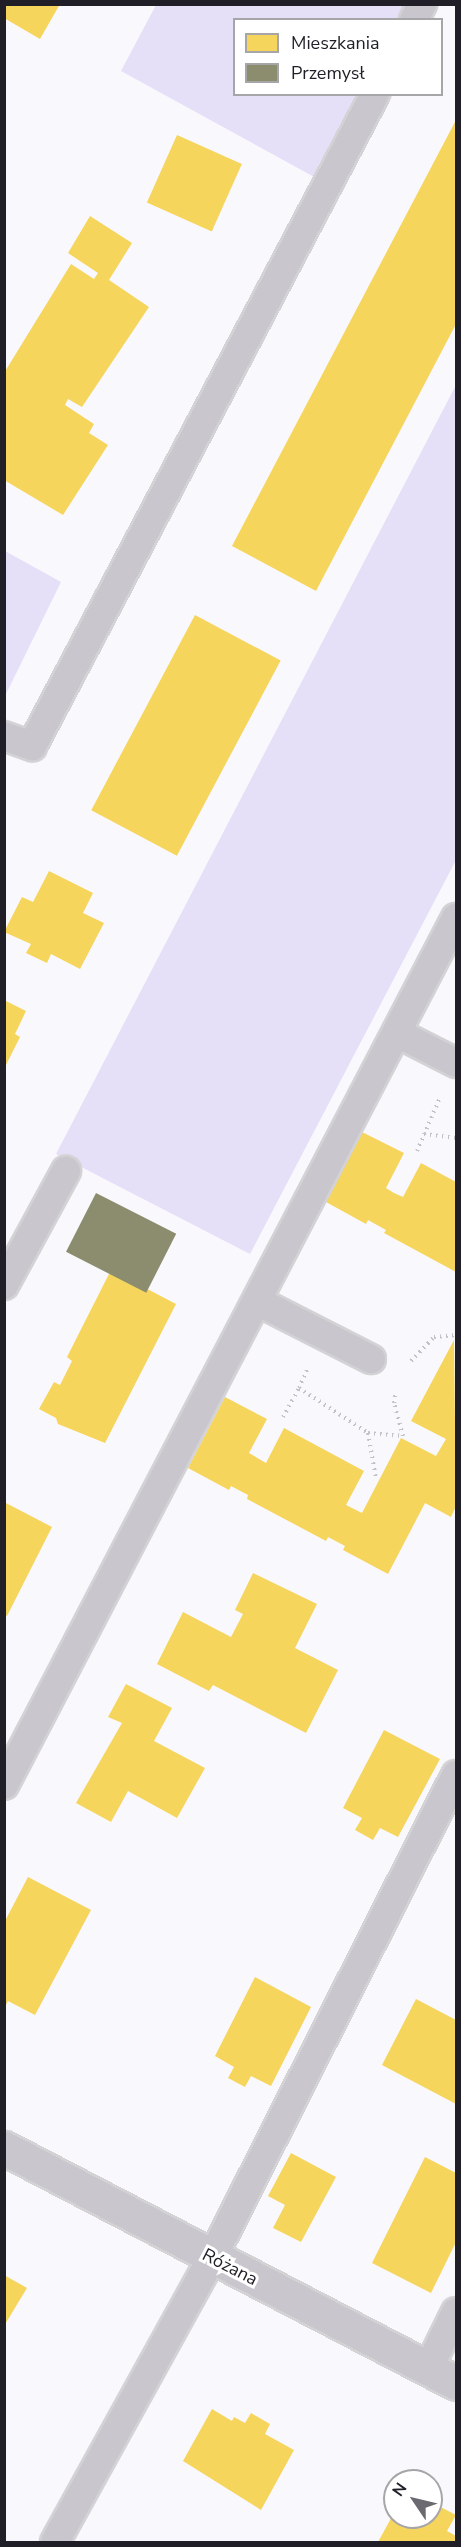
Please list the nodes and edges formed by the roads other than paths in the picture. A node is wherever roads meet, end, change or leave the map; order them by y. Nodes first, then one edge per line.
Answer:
1 (422, 4) edge
2 (415, 18) edge
3 (374, 96) edge
4 (4, 736) edge
5 (456, 918) edge
6 (397, 1033) junction
7 (456, 1063) edge
8 (66, 1171) dead end
9 (4, 1285) edge
10 (257, 1301) junction
11 (370, 1359) dead end
12 (456, 1775) edge
13 (4, 1785) edge
14 (4, 2148) edge
15 (212, 2258) junction
16 (456, 2312) edge
17 (443, 2375) edge
18 (55, 2542) edge

1 - 2 lane
3 - 4 lane
5 - 6 lane
6 - 7 lane
6 - 10 lane
8 - 9 lane
10 - 11 lane
10 - 13 lane
12 - 15 lane
14 - 15 street, Różana
15 - 17 street, Różana
15 - 18 lane
16 - 17 lane

